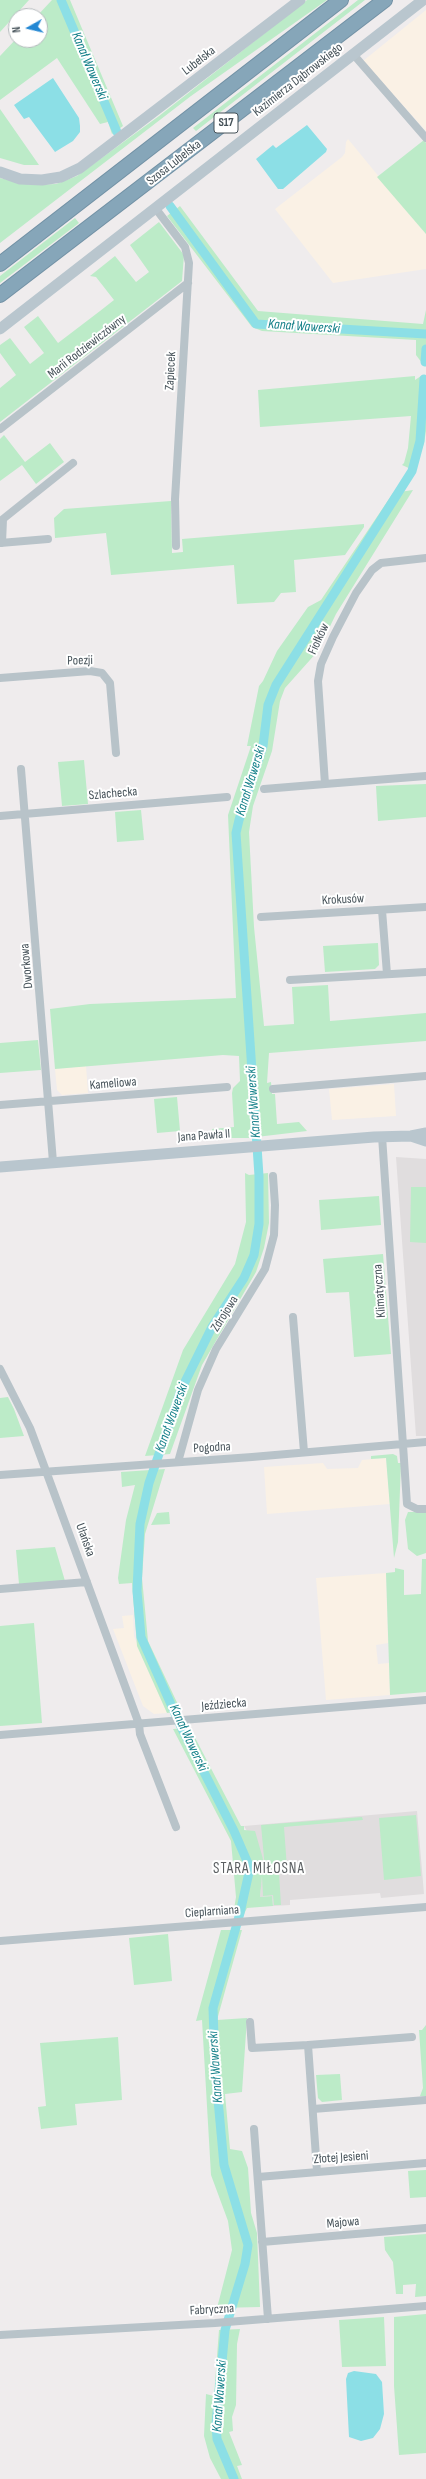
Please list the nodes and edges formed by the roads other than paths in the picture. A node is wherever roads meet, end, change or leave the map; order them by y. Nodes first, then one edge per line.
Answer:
1 (300, 0) edge
2 (341, 0) edge
3 (385, 0) edge
4 (423, 0) edge
5 (353, 54) junction
6 (426, 138) edge
7 (0, 172) edge
8 (156, 209) junction
9 (2, 262) edge
10 (188, 283) junction
11 (0, 295) edge
12 (0, 329) edge
13 (0, 429) edge
14 (73, 463) dead end
15 (48, 539) dead end
16 (1, 543) edge
17 (176, 546) dead end
18 (426, 558) edge
19 (0, 678) edge
20 (116, 753) dead end
21 (21, 769) dead end
22 (426, 776) edge
23 (325, 784) junction
24 (264, 789) dead end
25 (228, 797) dead end
26 (26, 814) junction
27 (0, 816) edge
28 (426, 908) edge
29 (382, 910) junction
30 (261, 917) dead end
31 (426, 972) edge
32 (387, 974) junction
33 (290, 980) dead end
34 (426, 1076) edge
35 (227, 1087) dead end
36 (273, 1089) dead end
37 (49, 1101) junction
38 (0, 1105) edge
39 (426, 1133) edge
40 (382, 1136) junction
41 (411, 1136) junction
42 (426, 1141) edge
43 (53, 1162) junction
44 (0, 1167) edge
45 (273, 1176) dead end
46 (293, 1317) dead end
47 (0, 1368) edge
48 (426, 1442) edge
49 (403, 1444) junction
50 (304, 1452) junction
51 (178, 1462) junction
52 (46, 1471) junction
53 (0, 1475) edge
54 (426, 1509) edge
55 (87, 1582) junction
56 (0, 1589) edge
57 (426, 1700) edge
58 (139, 1724) junction
59 (0, 1735) edge
60 (176, 1827) dead end
61 (426, 1908) edge
62 (0, 1941) edge
63 (250, 2022) dead end
64 (412, 2037) dead end
65 (308, 2045) junction
66 (426, 2100) edge
67 (313, 2109) junction
68 (254, 2129) dead end
69 (426, 2163) edge
70 (317, 2171) junction
71 (258, 2177) junction
72 (426, 2228) edge
73 (262, 2242) junction
74 (426, 2306) edge
75 (268, 2319) junction
76 (0, 2335) edge

1 - 7 street, Lubelska
2 - 9 highway, Szosa Lubelska / S17
3 - 11 highway, Szosa Lubelska / S17
4 - 5 street, Kazimierza Dąbrowskiego
5 - 6 street
5 - 8 street, Kazimierza Dąbrowskiego
8 - 10 street, Zapiecek
8 - 12 street, Kazimierza Dąbrowskiego
10 - 13 street, Marii Rodziewiczówny
10 - 17 street, Zapiecek
14 - 16 street
15 - 16 street
18 - 23 street, Fiołków
19 - 20 street, Poezji
21 - 26 street, Dworkowa
22 - 23 street
23 - 24 street
25 - 26 street, Szlachecka
26 - 27 street, Szlachecka
26 - 37 street, Dworkowa
28 - 29 street, Krokusów
29 - 30 street, Krokusów
29 - 32 street
31 - 32 street
32 - 33 street
34 - 36 street
35 - 37 street, Kameliowa
37 - 38 street, Kameliowa
37 - 43 street, Dworkowa
39 - 41 street, Jana Pawła II
40 - 41 street, Jana Pawła II
40 - 43 street, Jana Pawła II
40 - 49 street, Klimatyczna
41 - 42 street, Jana Pawła II
43 - 44 street, Jana Pawła II
45 - 51 street, Zdrojowa
46 - 50 street
47 - 52 street, Ułańska
48 - 49 street, Pogodna
49 - 50 street, Pogodna
49 - 54 street, Klimatyczna
50 - 51 street, Pogodna
51 - 52 street, Pogodna
52 - 53 street, Pogodna
52 - 55 street, Ułańska
55 - 56 street
55 - 58 street, Ułańska
57 - 58 street, Jeździecka
58 - 59 street, Jeździecka
58 - 60 street, Ułańska
61 - 62 street, Cieplarniana
63 - 65 street
64 - 65 street
65 - 67 street
66 - 67 street
67 - 70 street
68 - 71 street
69 - 70 street, Złotej Jesieni
70 - 71 street, Złotej Jesieni
71 - 73 street
72 - 73 street, Majowa
73 - 75 street
74 - 75 street, Fabryczna
75 - 76 street, Fabryczna

